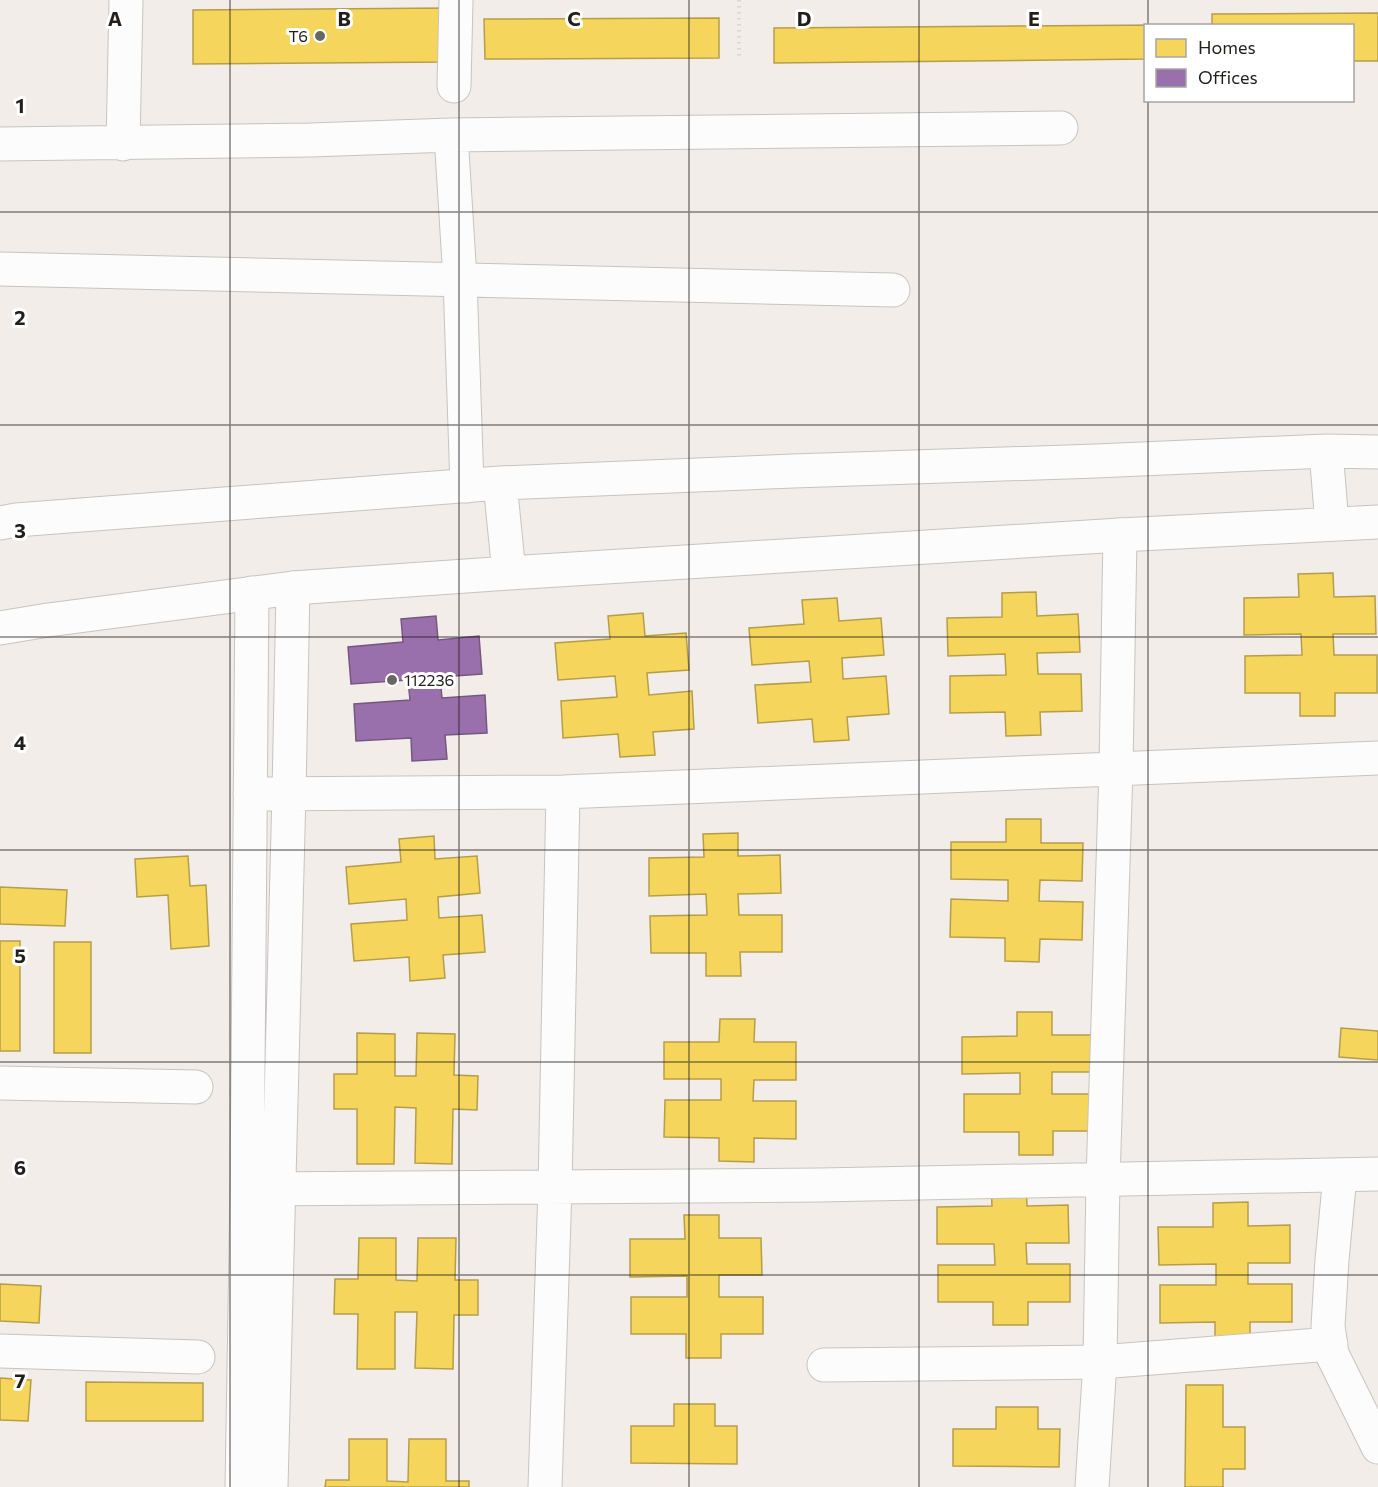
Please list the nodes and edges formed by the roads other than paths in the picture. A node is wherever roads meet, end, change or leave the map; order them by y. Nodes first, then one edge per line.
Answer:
1 (126, 0) edge
2 (456, 0) edge
3 (454, 86) dead end
4 (1061, 128) dead end
5 (451, 135) junction
6 (0, 144) edge
7 (123, 144) junction
8 (0, 269) edge
9 (460, 279) junction
10 (893, 290) dead end
11 (1326, 451) junction
12 (1378, 452) edge
13 (500, 483) junction
14 (467, 486) junction
15 (1378, 522) edge
16 (0, 523) edge
17 (1332, 524) junction
18 (1120, 535) junction
19 (509, 573) junction
20 (292, 588) junction
21 (252, 593) junction
22 (0, 628) edge
23 (1378, 758) edge
24 (1116, 769) junction
25 (563, 792) junction
26 (289, 793) junction
27 (250, 794) junction
28 (0, 1083) edge
29 (196, 1087) dead end
30 (1378, 1174) edge
31 (1340, 1175) junction
32 (1103, 1180) junction
33 (280, 1188) junction
34 (555, 1188) junction
35 (247, 1189) junction
36 (1331, 1344) junction
37 (0, 1351) edge
38 (198, 1357) dead end
39 (1100, 1362) junction
40 (824, 1365) dead end
41 (1378, 1447) edge
42 (242, 1487) edge
43 (272, 1487) edge
44 (545, 1487) edge
45 (1092, 1487) edge

1 - 7 street
2 - 3 street
4 - 5 street
5 - 7 street
5 - 9 street
6 - 7 street
8 - 9 street
9 - 10 street
9 - 14 street
11 - 12 street
11 - 13 street
11 - 17 street
13 - 14 street
13 - 19 street
14 - 16 street
15 - 17 street
17 - 18 street
18 - 19 street
18 - 24 street
19 - 20 street
20 - 21 street
20 - 26 street
21 - 22 street
21 - 27 street
23 - 24 street
24 - 25 street
24 - 32 street
25 - 26 street
25 - 34 street
26 - 27 street
26 - 33 street
27 - 35 street
28 - 29 street
30 - 31 street
31 - 32 street
31 - 36 street
32 - 34 street
32 - 39 street
33 - 34 street
33 - 35 street
33 - 43 street
34 - 44 street
35 - 42 street
36 - 39 street
36 - 41 street
37 - 38 street
39 - 40 street
39 - 45 street

